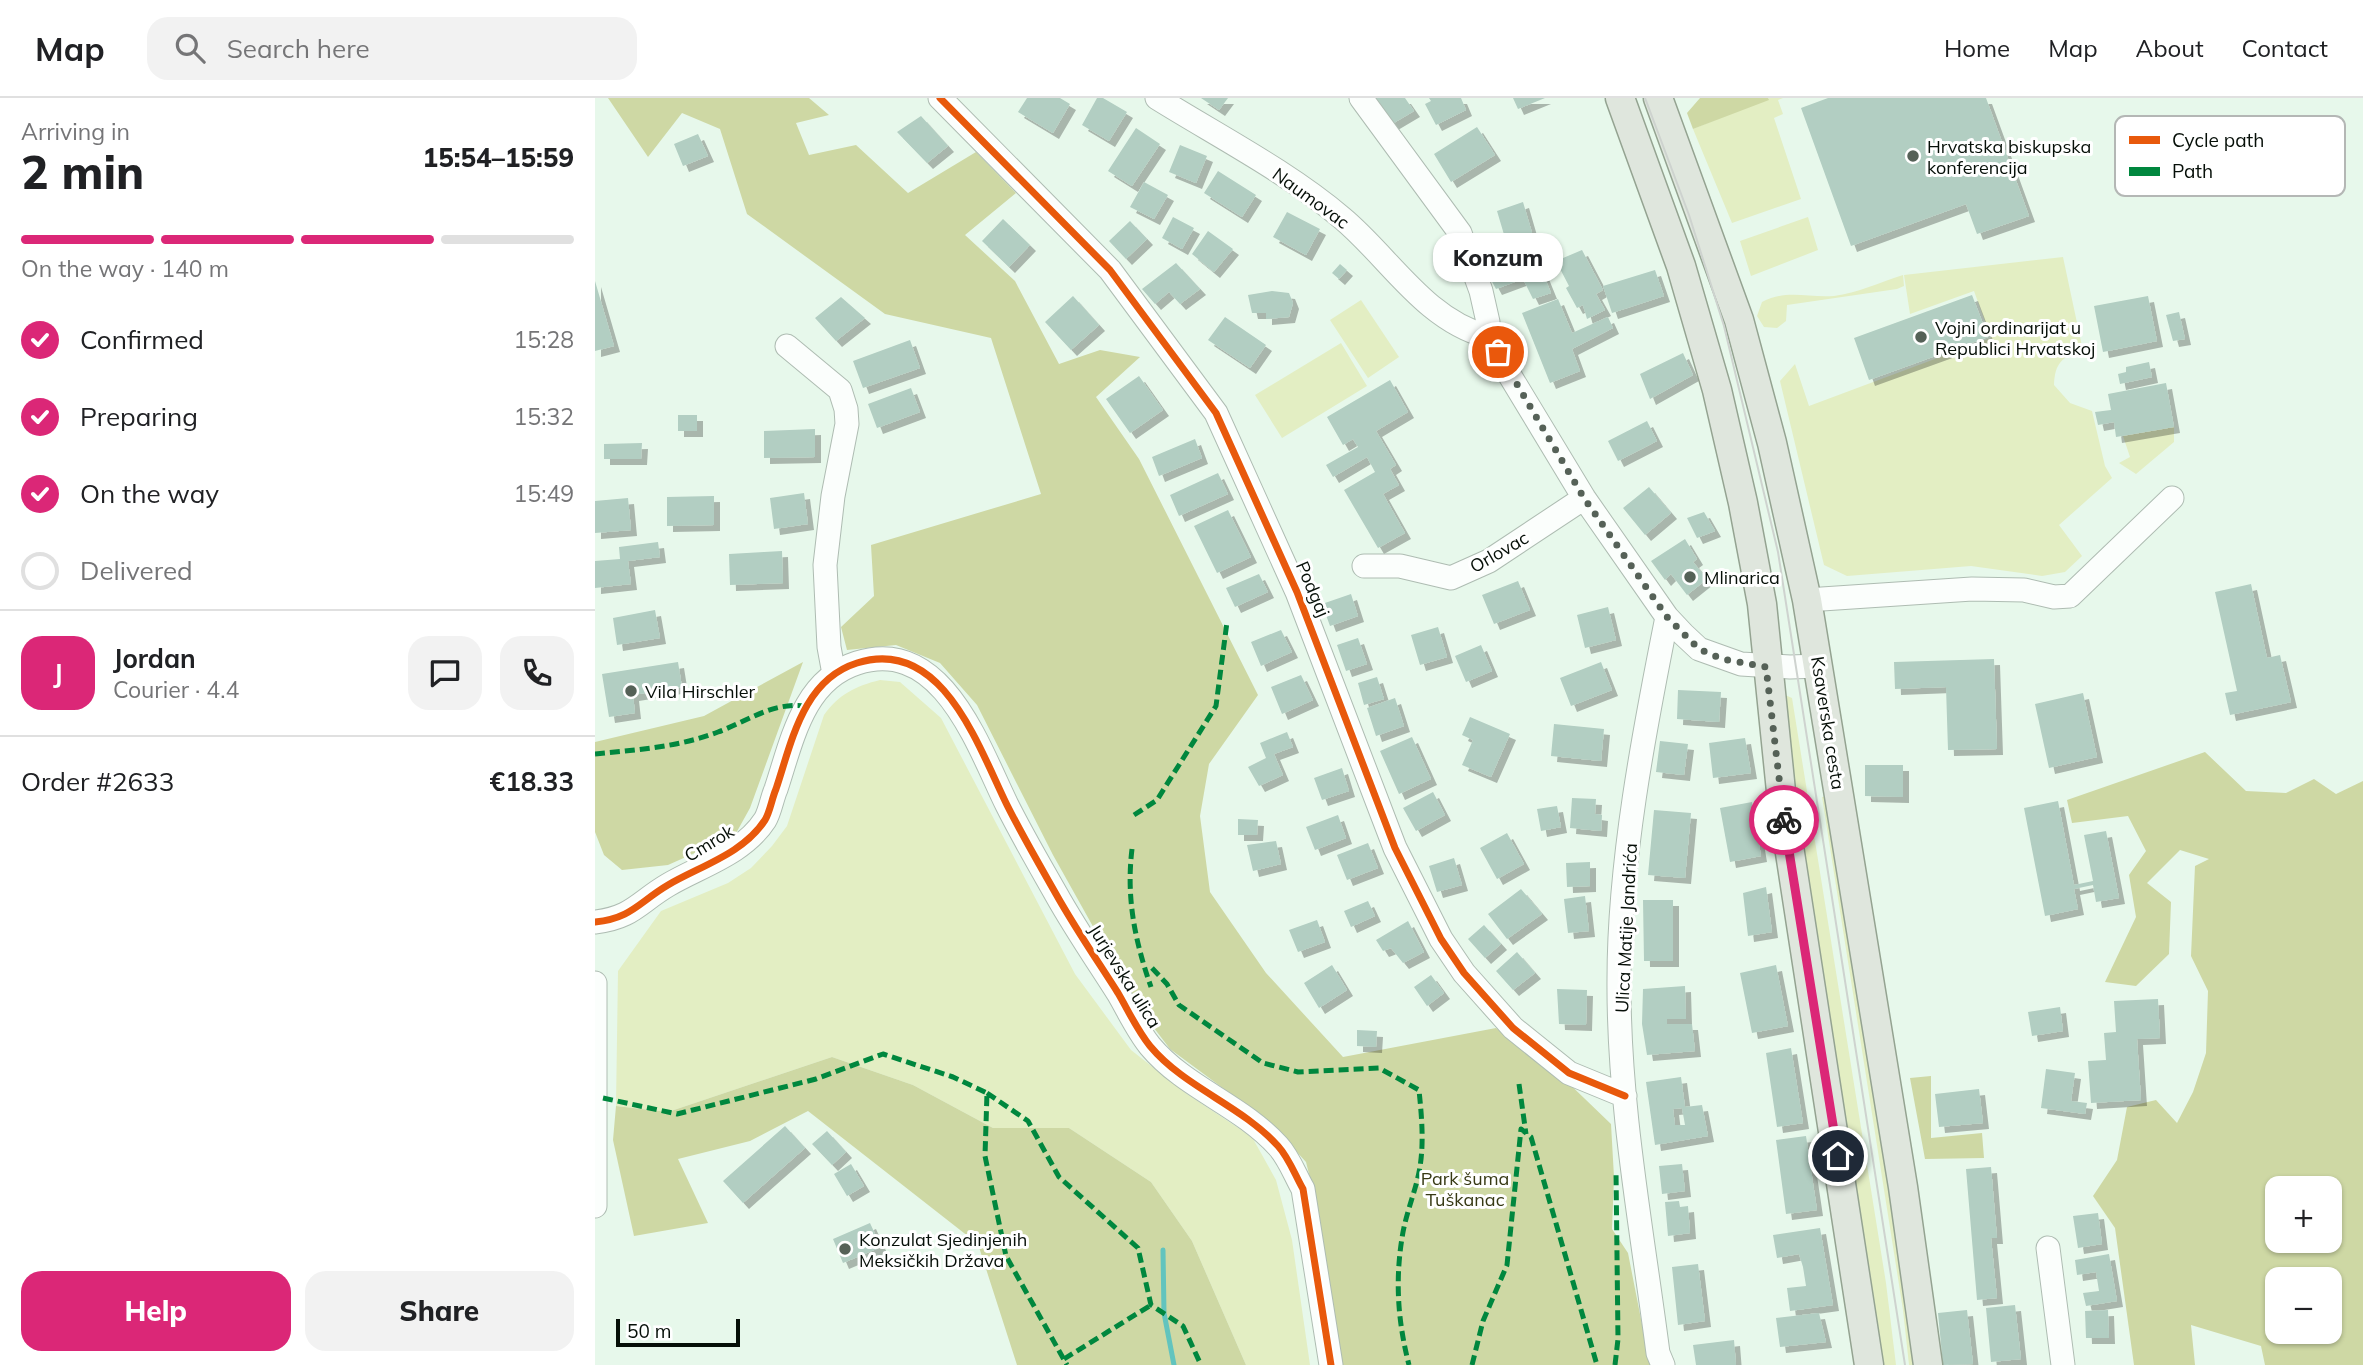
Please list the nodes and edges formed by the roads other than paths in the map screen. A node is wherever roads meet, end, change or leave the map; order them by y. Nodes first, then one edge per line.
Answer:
1 (940, 98) edge
2 (1157, 98) edge
3 (1361, 98) edge
4 (1620, 98) edge
5 (1658, 98) edge
6 (1486, 336) junction
7 (787, 346) dead end
8 (1584, 498) junction
9 (2172, 498) dead end
10 (1364, 566) dead end
11 (1807, 600) junction
12 (1667, 617) junction
13 (1819, 666) junction
14 (1766, 667) junction
15 (834, 674) junction
16 (595, 922) edge
17 (595, 983) edge
18 (1625, 1096) junction
19 (595, 1206) edge
20 (2048, 1248) dead end
21 (1331, 1365) edge
22 (1663, 1365) edge
23 (1869, 1365) edge
24 (1928, 1365) edge
25 (2063, 1365) edge

1 - 18 street, Podgaj
2 - 6 street, Naumovac
3 - 6 street
4 - 14 main road
5 - 11 main road, Ksaverska cesta
6 - 8 street
7 - 15 street
8 - 10 street, Orlovac
8 - 12 street
9 - 11 street
11 - 13 main road, Ksaverska cesta
12 - 14 street
12 - 18 street, Ulica Matije Jandrića
13 - 14 street
13 - 24 main road, Ksaverska cesta
14 - 23 main road
15 - 16 street, Cmrok
15 - 21 street, Jurjevska ulica
17 - 19 street
18 - 22 street, Ulica Matije Jandrića
20 - 25 street

